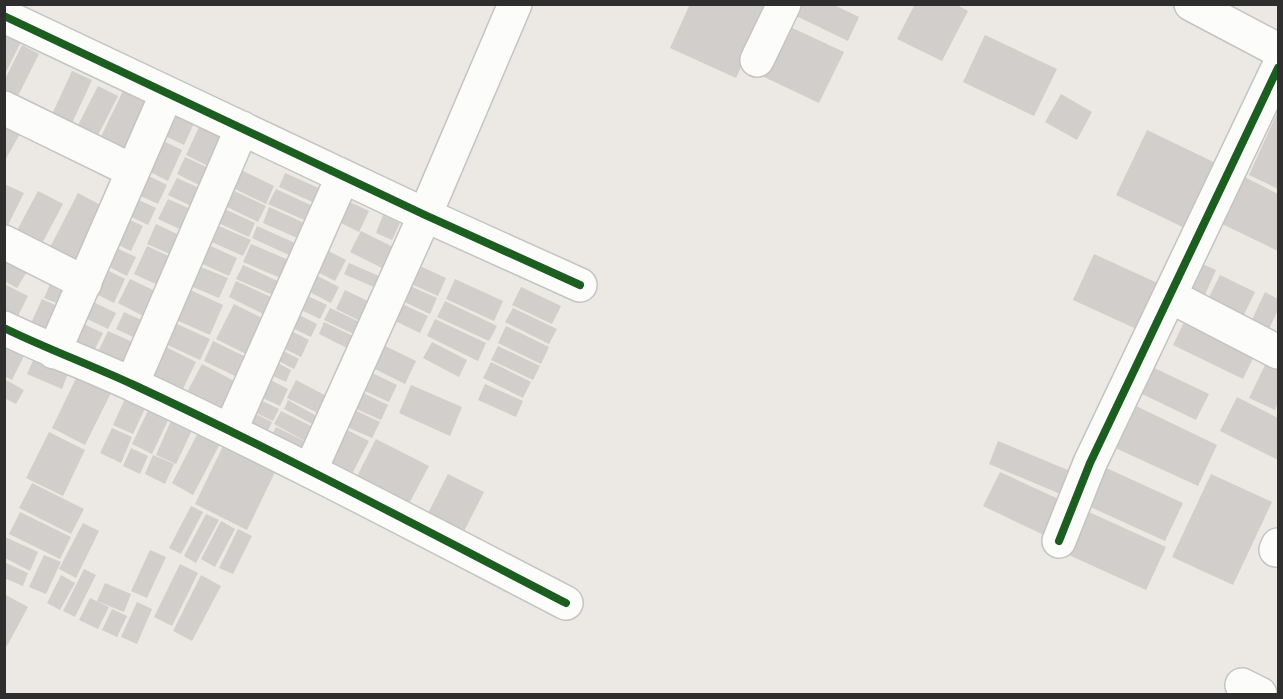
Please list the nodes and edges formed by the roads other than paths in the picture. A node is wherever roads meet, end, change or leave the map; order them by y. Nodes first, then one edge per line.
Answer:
1 (515, 4) edge
2 (784, 4) edge
3 (1197, 6) edge
4 (4, 16) edge
5 (1278, 50) edge
6 (757, 60) dead end
7 (1278, 68) edge
8 (167, 93) junction
9 (4, 108) edge
10 (242, 128) junction
11 (133, 171) junction
12 (343, 176) junction
13 (426, 215) junction
14 (4, 242) edge
15 (84, 283) junction
16 (580, 285) dead end
17 (1170, 296) junction
18 (4, 328) edge
19 (54, 352) junction
20 (1278, 352) edge
21 (132, 384) junction
22 (230, 431) junction
23 (310, 471) junction
24 (1059, 541) dead end
25 (566, 603) dead end

1 - 13 street
2 - 6 street
3 - 5 street
4 - 8 street
7 - 17 street
8 - 10 street
8 - 11 street
9 - 11 street
10 - 12 street
10 - 21 street
11 - 15 street
12 - 13 street
12 - 22 street
13 - 16 street
13 - 23 street
14 - 15 street
15 - 19 street
17 - 20 street
17 - 24 street
18 - 19 street
19 - 21 street
21 - 22 street
22 - 23 street
23 - 25 street

